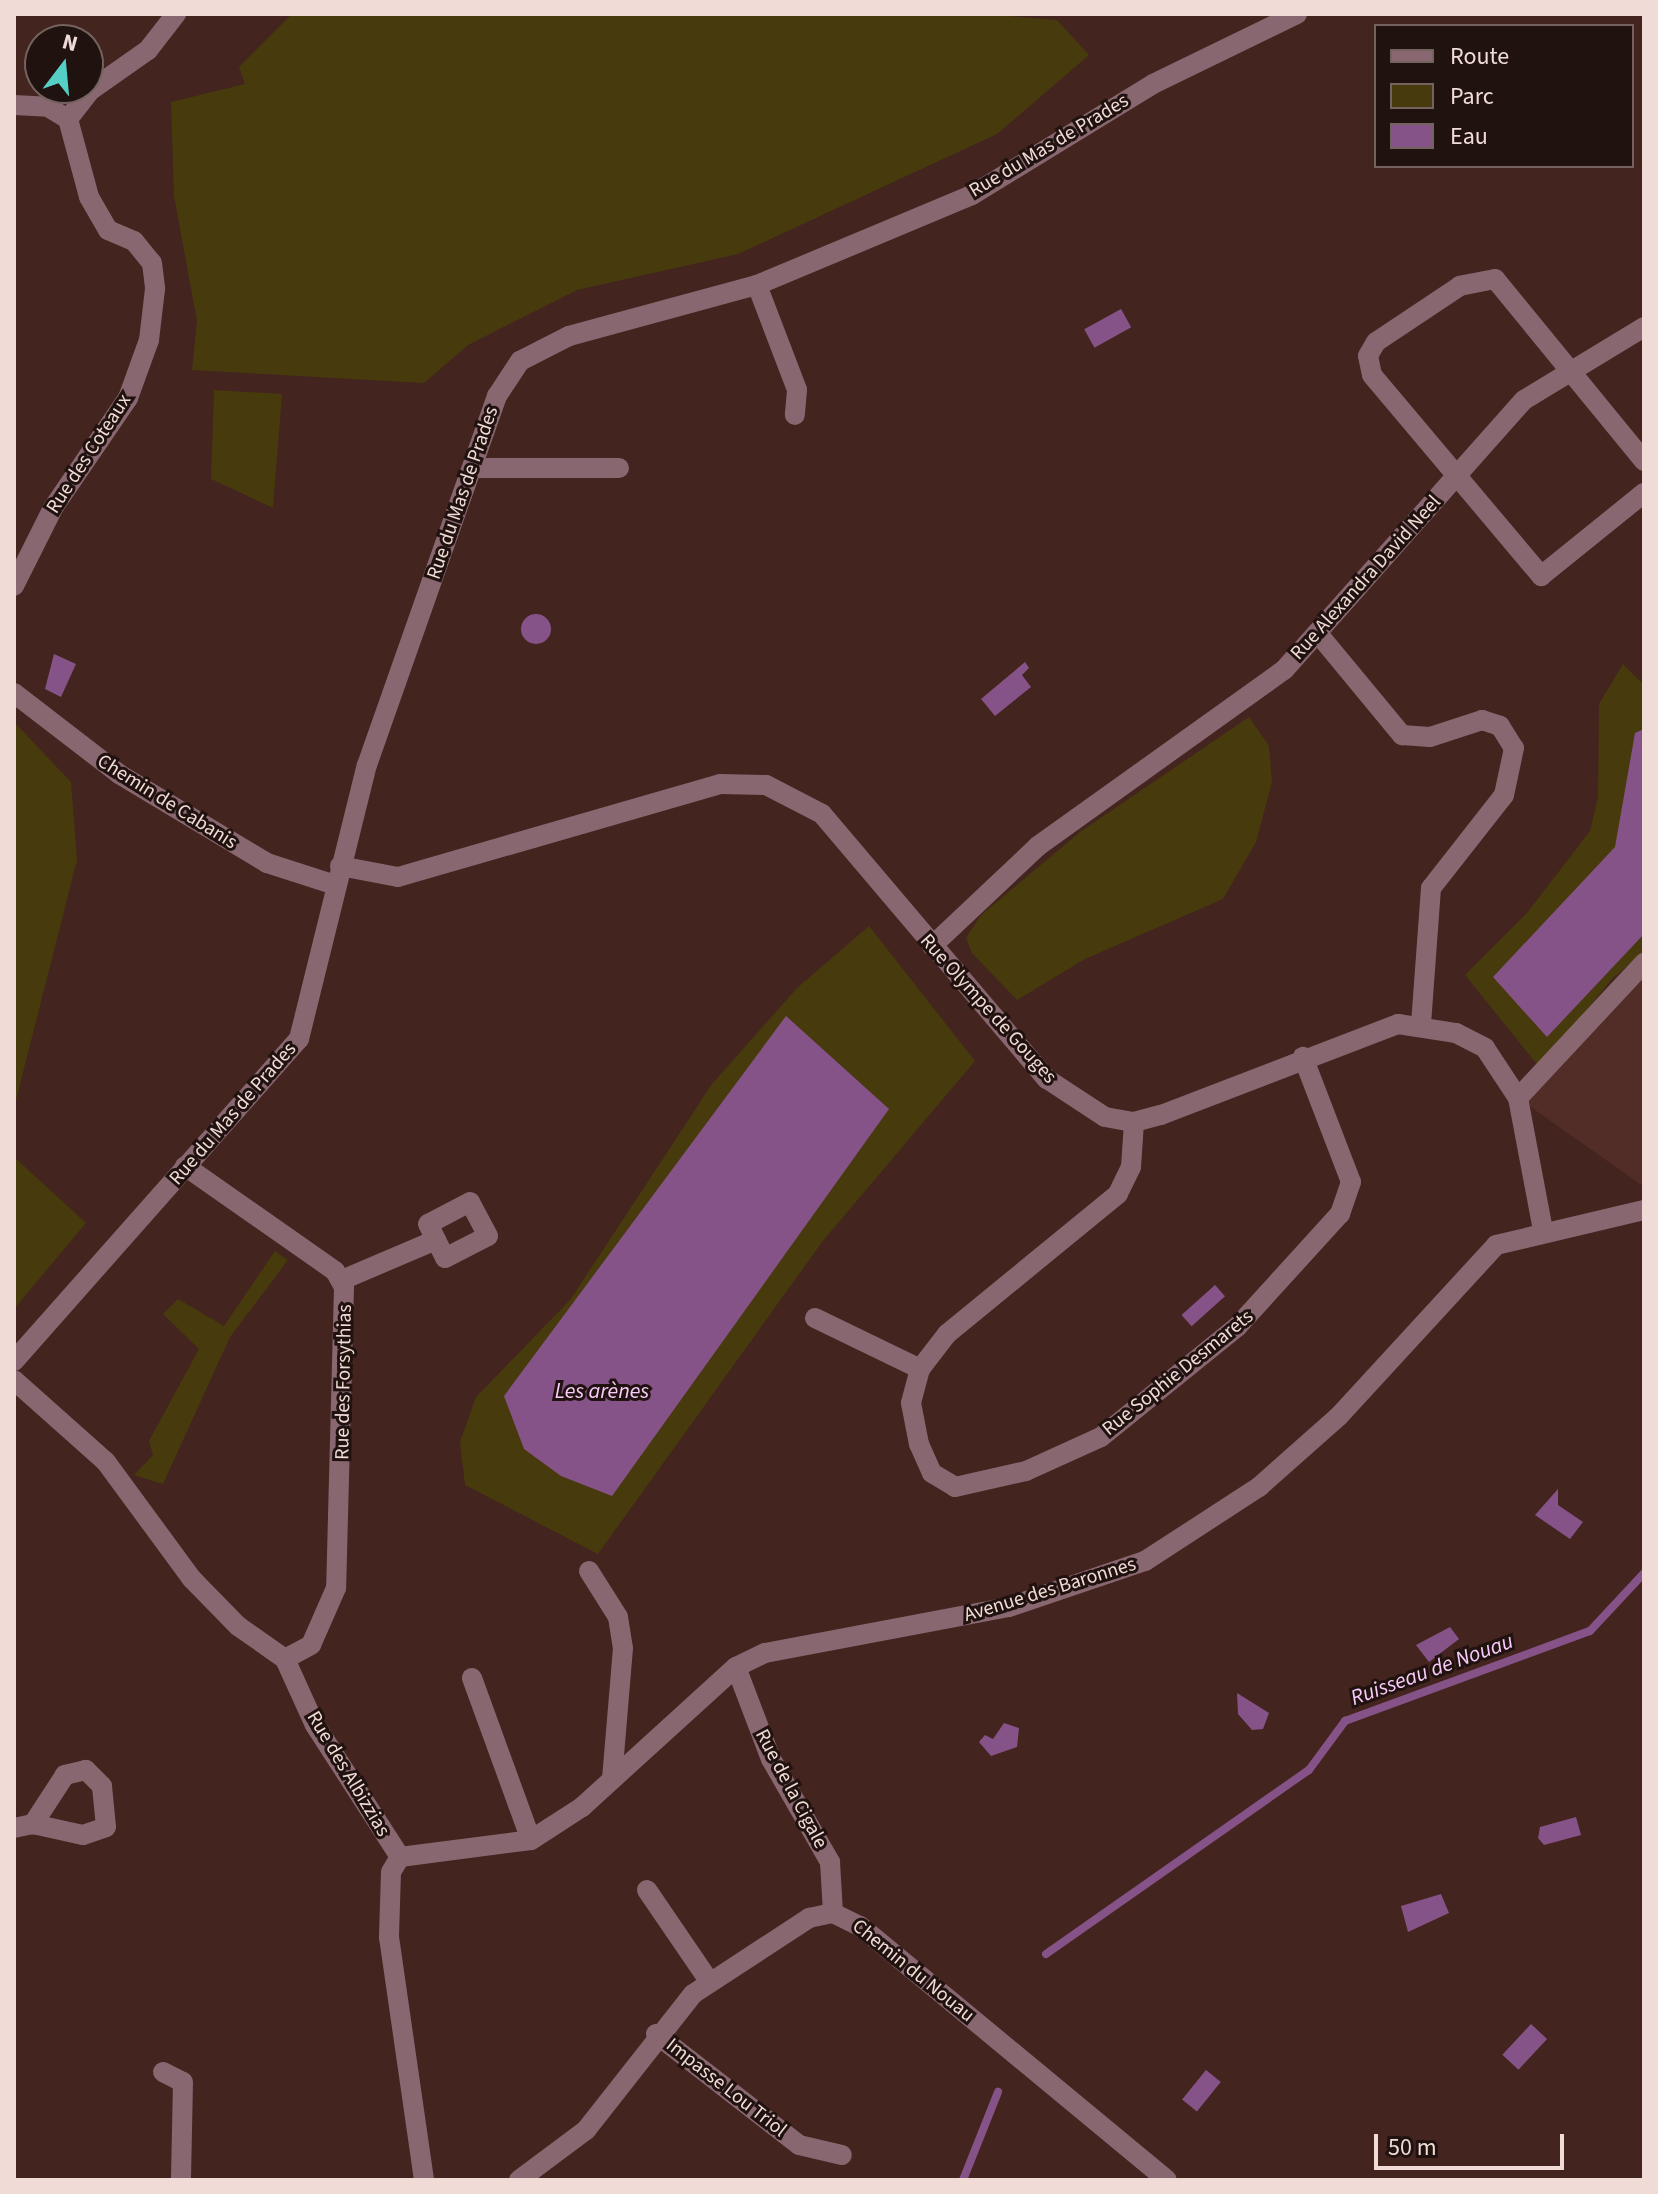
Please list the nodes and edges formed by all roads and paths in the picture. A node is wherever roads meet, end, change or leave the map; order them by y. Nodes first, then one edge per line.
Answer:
1 (176, 14) edge
2 (1297, 14) edge
3 (14, 105) edge
4 (68, 119) junction
5 (757, 285) junction
6 (1644, 327) edge
7 (1572, 375) junction
8 (795, 415) dead end
9 (1644, 461) edge
10 (476, 468) junction
11 (619, 468) dead end
12 (1459, 472) junction
13 (1644, 493) edge
14 (14, 586) edge
15 (1320, 636) junction
16 (14, 693) edge
17 (338, 875) junction
18 (932, 946) junction
19 (1644, 963) edge
20 (1421, 1023) junction
21 (1303, 1057) junction
22 (1518, 1098) junction
23 (1134, 1122) junction
24 (185, 1166) junction
25 (1644, 1210) edge
26 (1543, 1230) junction
27 (436, 1240) dead end
28 (342, 1280) junction
29 (815, 1318) dead end
30 (14, 1361) edge
31 (920, 1369) junction
32 (14, 1380) edge
33 (589, 1571) dead end
34 (285, 1659) junction
35 (736, 1667) junction
36 (472, 1678) dead end
37 (612, 1780) junction
38 (531, 1840) junction
39 (400, 1857) junction
40 (647, 1890) dead end
41 (833, 1913) junction
42 (709, 1981) junction
43 (656, 2034) junction
44 (163, 2072) dead end
45 (842, 2155) dead end
46 (181, 2180) edge
47 (424, 2180) edge
48 (519, 2180) edge
49 (1167, 2180) edge

1 - 4 street
2 - 5 street, Rue du Mas de Prades
3 - 4 street
4 - 14 street, Rue des Coteaux
5 - 8 street
5 - 10 street, Rue du Mas de Prades
6 - 7 street, Rue Alexandra David Neel
7 - 9 street
7 - 12 street, Rue Alexandra David Neel
7 - 12 street
10 - 11 street
10 - 17 street, Rue du Mas de Prades
12 - 13 street
12 - 15 street, Rue Alexandra David Neel
15 - 18 street, Rue Alexandra David Neel
15 - 20 street
16 - 17 street, Chemin de Cabanis
17 - 18 street, Rue Olympe de Gouges
17 - 24 street, Rue du Mas de Prades
18 - 23 street, Rue Olympe de Gouges
19 - 22 street
20 - 21 street
20 - 22 street
21 - 23 street
21 - 31 street, Rue Sophie Desmarets
22 - 26 street
23 - 31 street, Rue Sophie Desmarets
24 - 28 street, Rue des Forsythias
24 - 30 street, Rue du Mas de Prades
25 - 26 street, Avenue des Baronnes
26 - 35 street, Avenue des Baronnes
27 - 28 street
28 - 34 street, Rue des Forsythias
29 - 31 street
32 - 34 street, Rue des Albizzias
33 - 37 street
34 - 39 street, Rue des Albizzias
35 - 37 street, Avenue des Baronnes
35 - 41 street, Rue de la Cigale
36 - 38 street
37 - 38 street, Avenue des Baronnes
38 - 39 street, Avenue des Baronnes
39 - 47 street, Rue des Albizzias
40 - 42 street
41 - 42 street, Chemin du Nouau
41 - 49 street, Chemin du Nouau
42 - 43 street, Chemin du Nouau
43 - 45 street, Impasse Lou Triol
43 - 48 street, Chemin du Nouau
44 - 46 street

